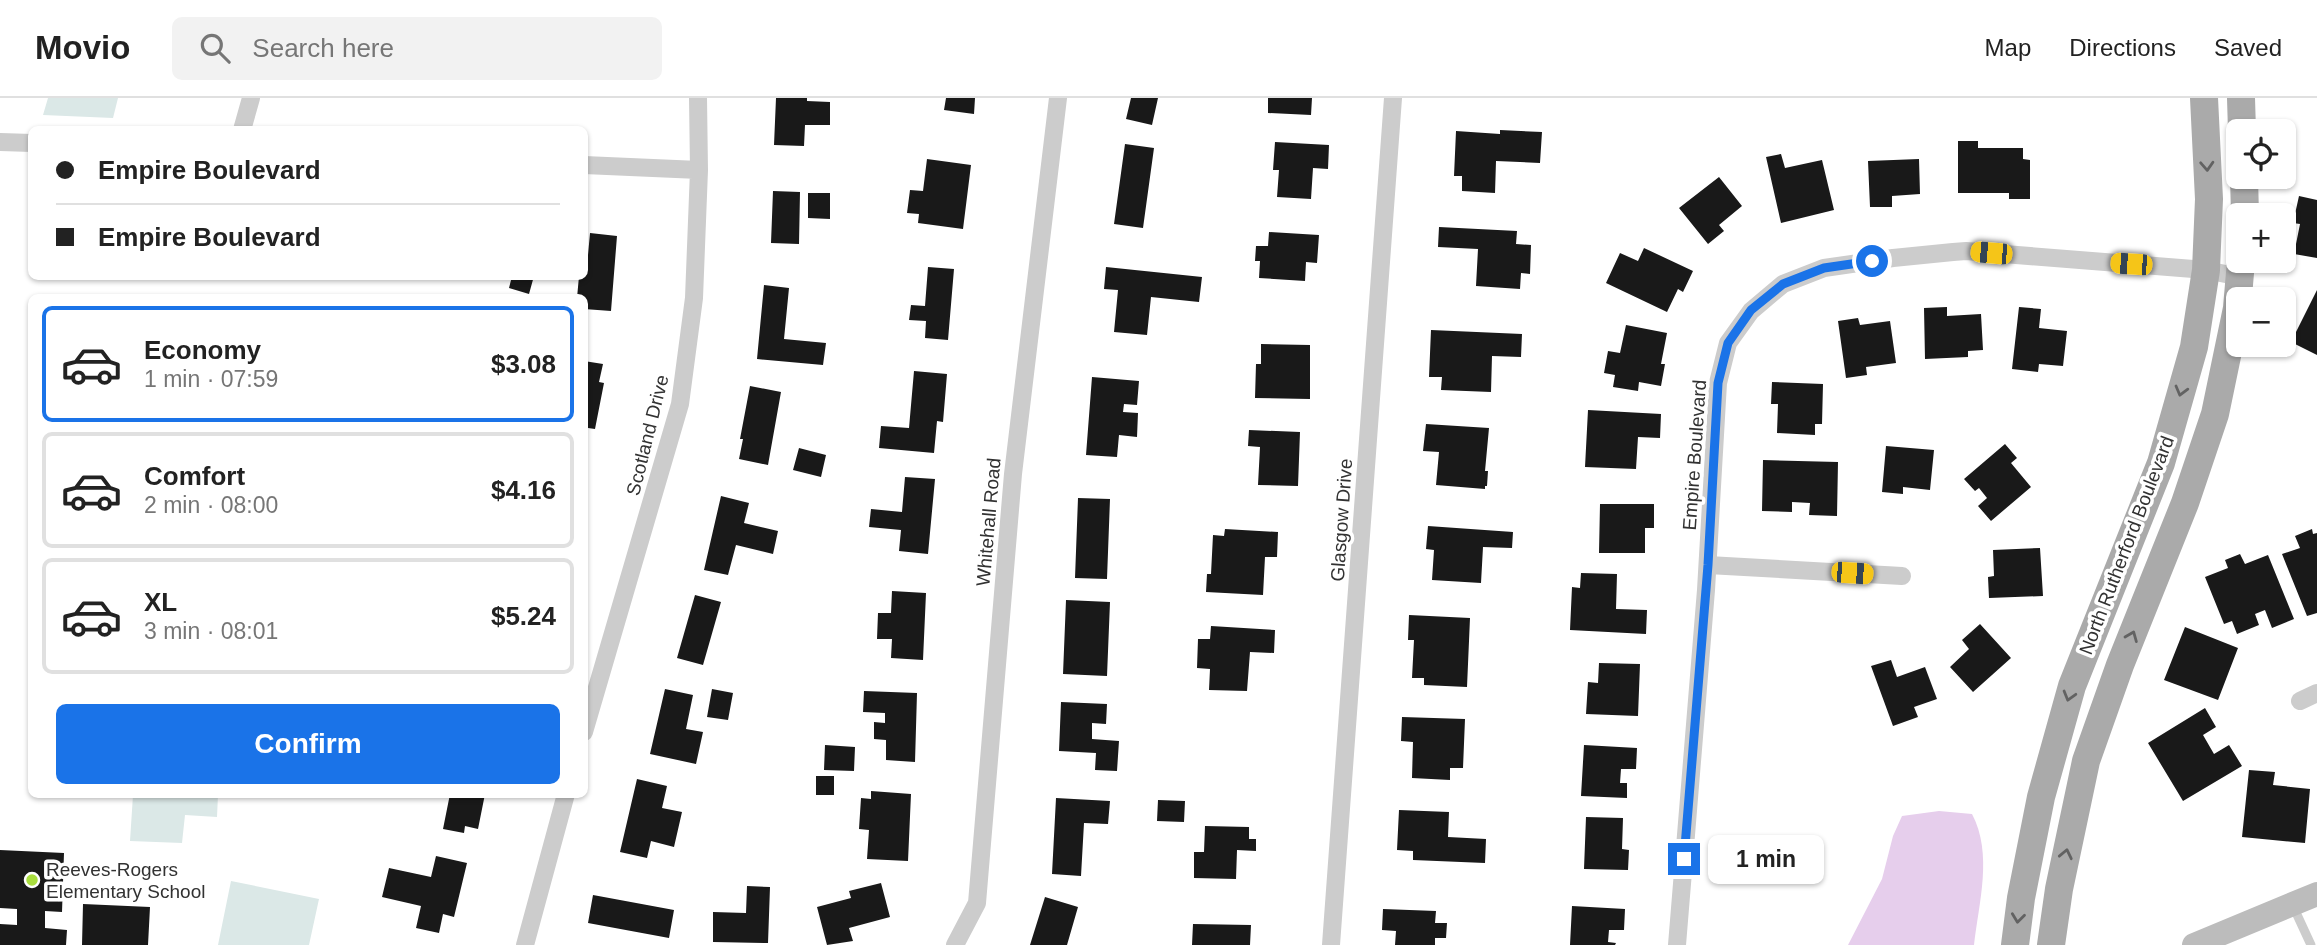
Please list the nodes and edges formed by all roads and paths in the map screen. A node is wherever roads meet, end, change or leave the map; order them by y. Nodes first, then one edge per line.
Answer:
1 (251, 98) edge
2 (698, 98) edge
3 (1058, 98) edge
4 (1393, 98) edge
5 (2204, 98) edge
6 (2241, 98) edge
7 (2242, 119) edge
8 (243, 126) edge
9 (0, 142) edge
10 (28, 143) edge
11 (588, 165) edge
12 (699, 170) junction
13 (2226, 269) edge
14 (2206, 270) junction
15 (2241, 273) edge
16 (1708, 565) junction
17 (1902, 576) dead end
18 (2317, 693) edge
19 (2300, 701) dead end
20 (588, 718) edge
21 (565, 798) edge
22 (2317, 894) edge
23 (2292, 905) junction
24 (2055, 913) junction
25 (2208, 942) edge
26 (525, 945) edge
27 (955, 945) edge
28 (1331, 945) edge
29 (1677, 945) edge
30 (2015, 945) edge
31 (2051, 945) edge
32 (2073, 945) edge
33 (2311, 945) edge

1 - 8 street
2 - 12 street, Scotland Drive
3 - 27 street, Whitehall Road
4 - 28 street, Glasgow Drive
5 -> 14 main road, North Rutherford Boulevard
6 - 7 main road
9 - 10 street
11 - 12 street
12 - 20 street, Scotland Drive
13 - 14 street, Empire Boulevard
14 - 16 street, Empire Boulevard
14 -> 30 main road, North Rutherford Boulevard
24 -> 15 main road, North Rutherford Boulevard
16 - 17 street
16 - 29 street, Empire Boulevard
18 - 19 street
21 - 26 street
22 - 23 street
23 - 25 street
23 - 33 lane
24 - 31 main road, North Rutherford Boulevard
24 - 32 main road

